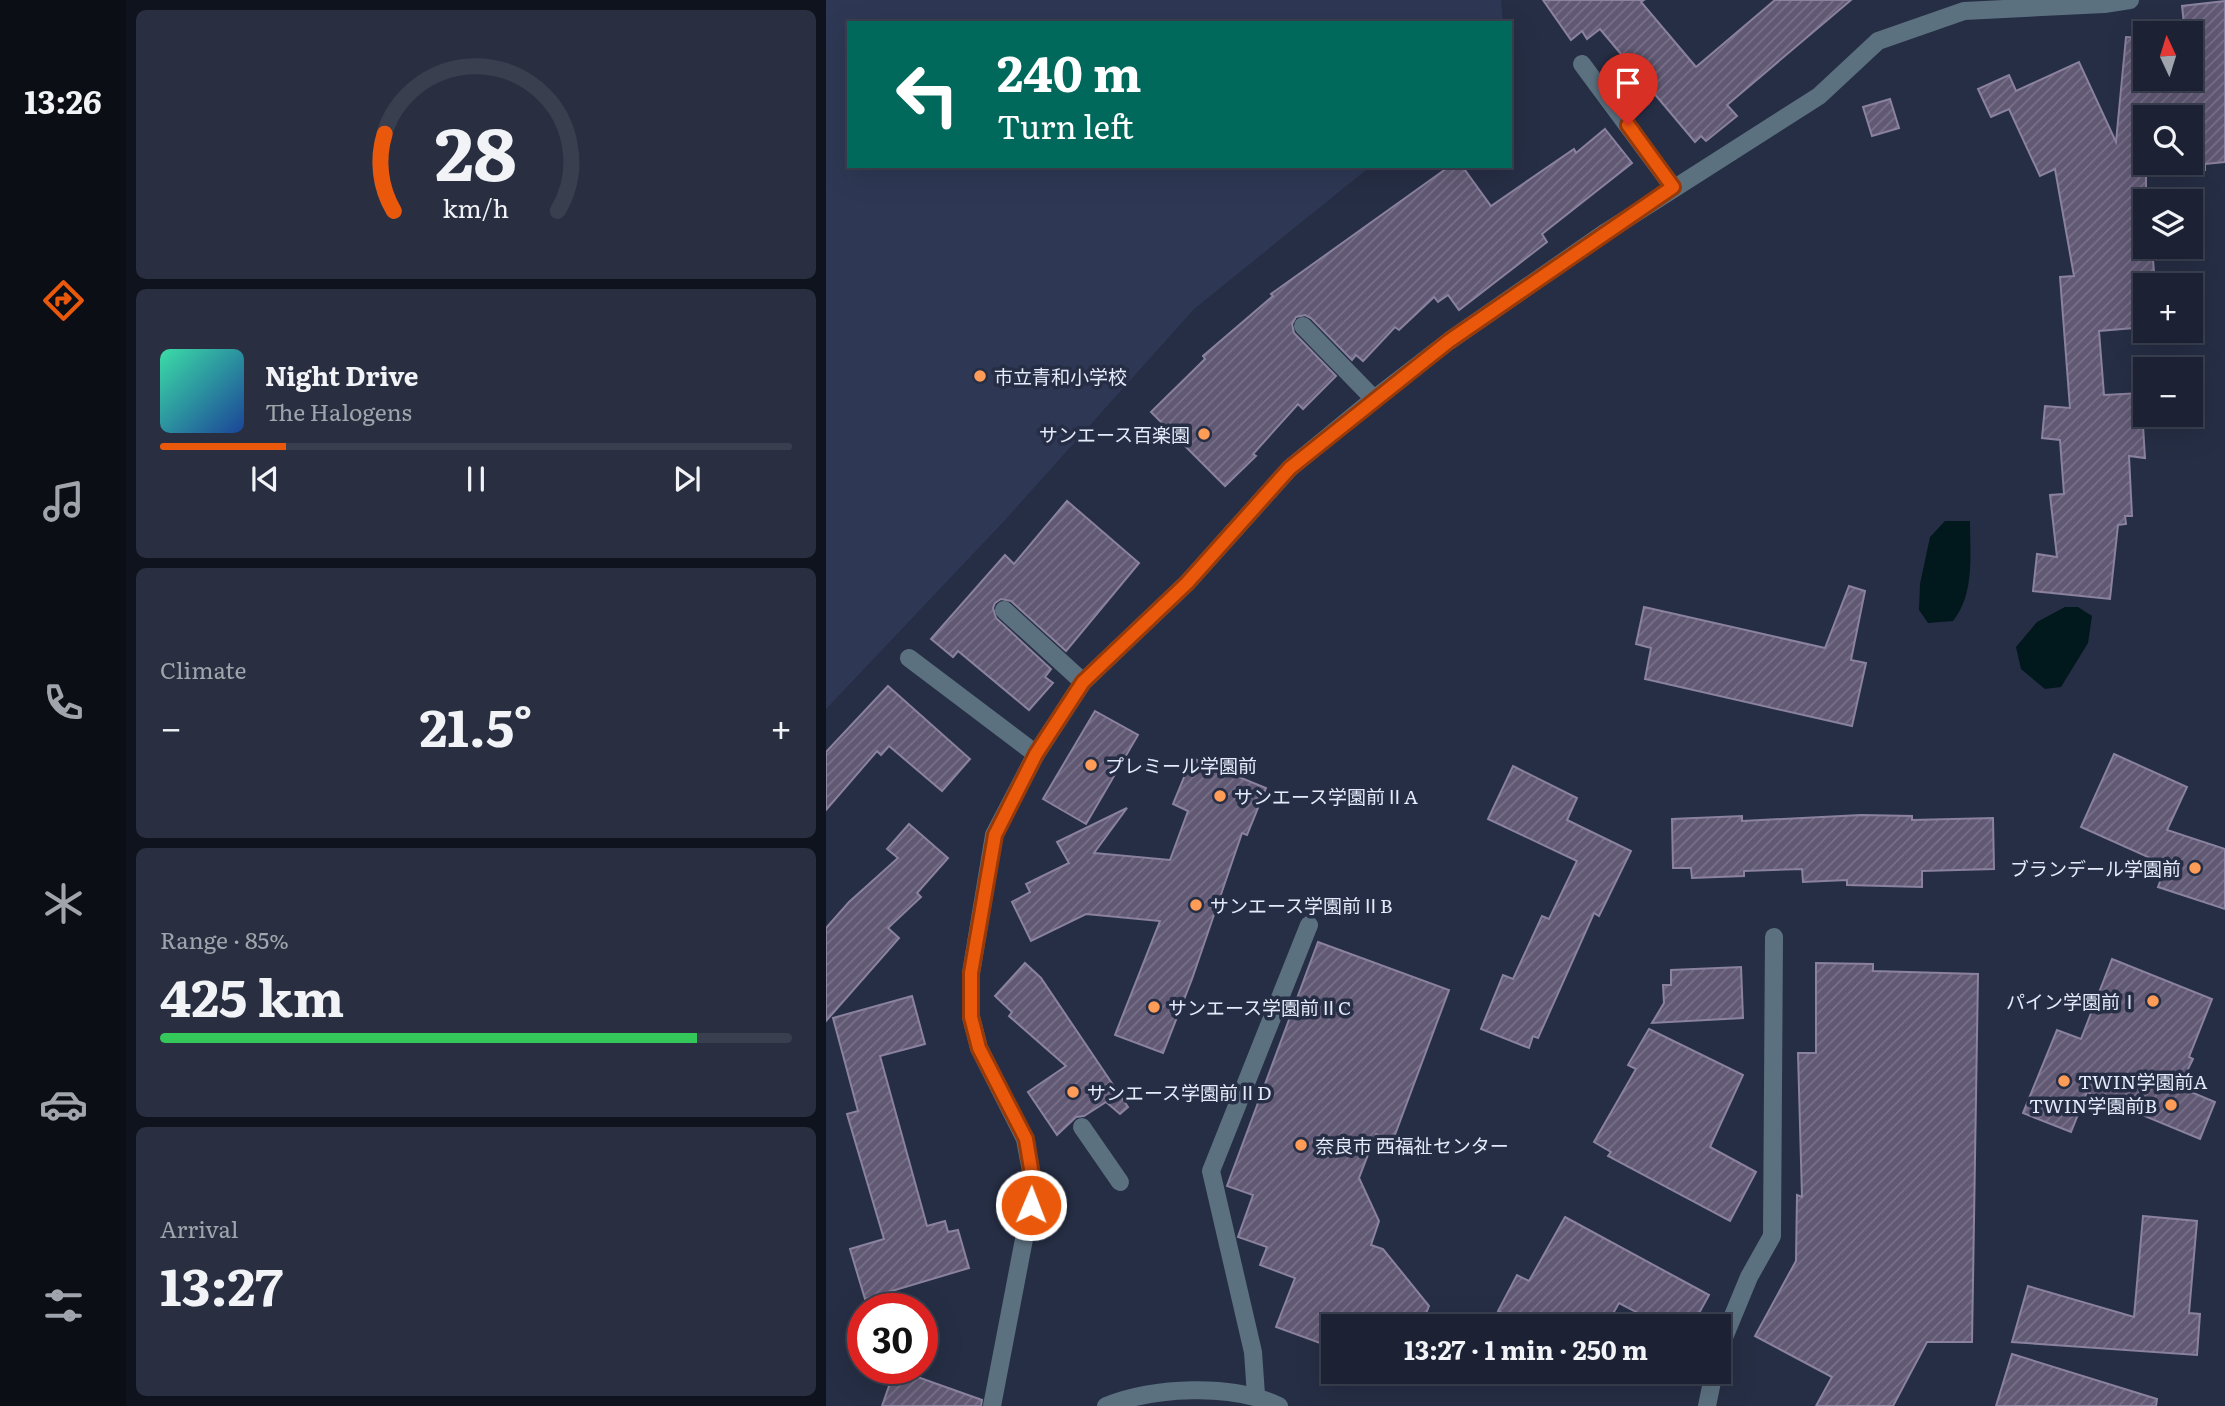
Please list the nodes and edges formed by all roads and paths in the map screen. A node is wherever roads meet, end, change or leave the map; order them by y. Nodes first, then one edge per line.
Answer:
1 (2130, 0) edge
2 (1582, 64) dead end
3 (1673, 187) junction
4 (1303, 326) dead end
5 (1374, 399) junction
6 (1004, 610) dead end
7 (909, 658) dead end
8 (1083, 682) junction
9 (1036, 754) junction
10 (1309, 925) dead end
11 (1774, 937) dead end
12 (1082, 1126) dead end
13 (1121, 1182) dead end
14 (1731, 1321) edge
15 (1712, 1384) edge
16 (1256, 1395) junction
17 (992, 1406) edge
18 (1106, 1406) edge
19 (1279, 1406) edge
20 (1707, 1406) edge

1 - 3 street
2 - 3 street
3 - 5 street
4 - 5 street
5 - 8 street
6 - 8 street
7 - 9 street
8 - 9 street
9 - 17 street
10 - 16 street
11 - 14 street
12 - 13 street
15 - 20 street
16 - 18 street
16 - 19 street

